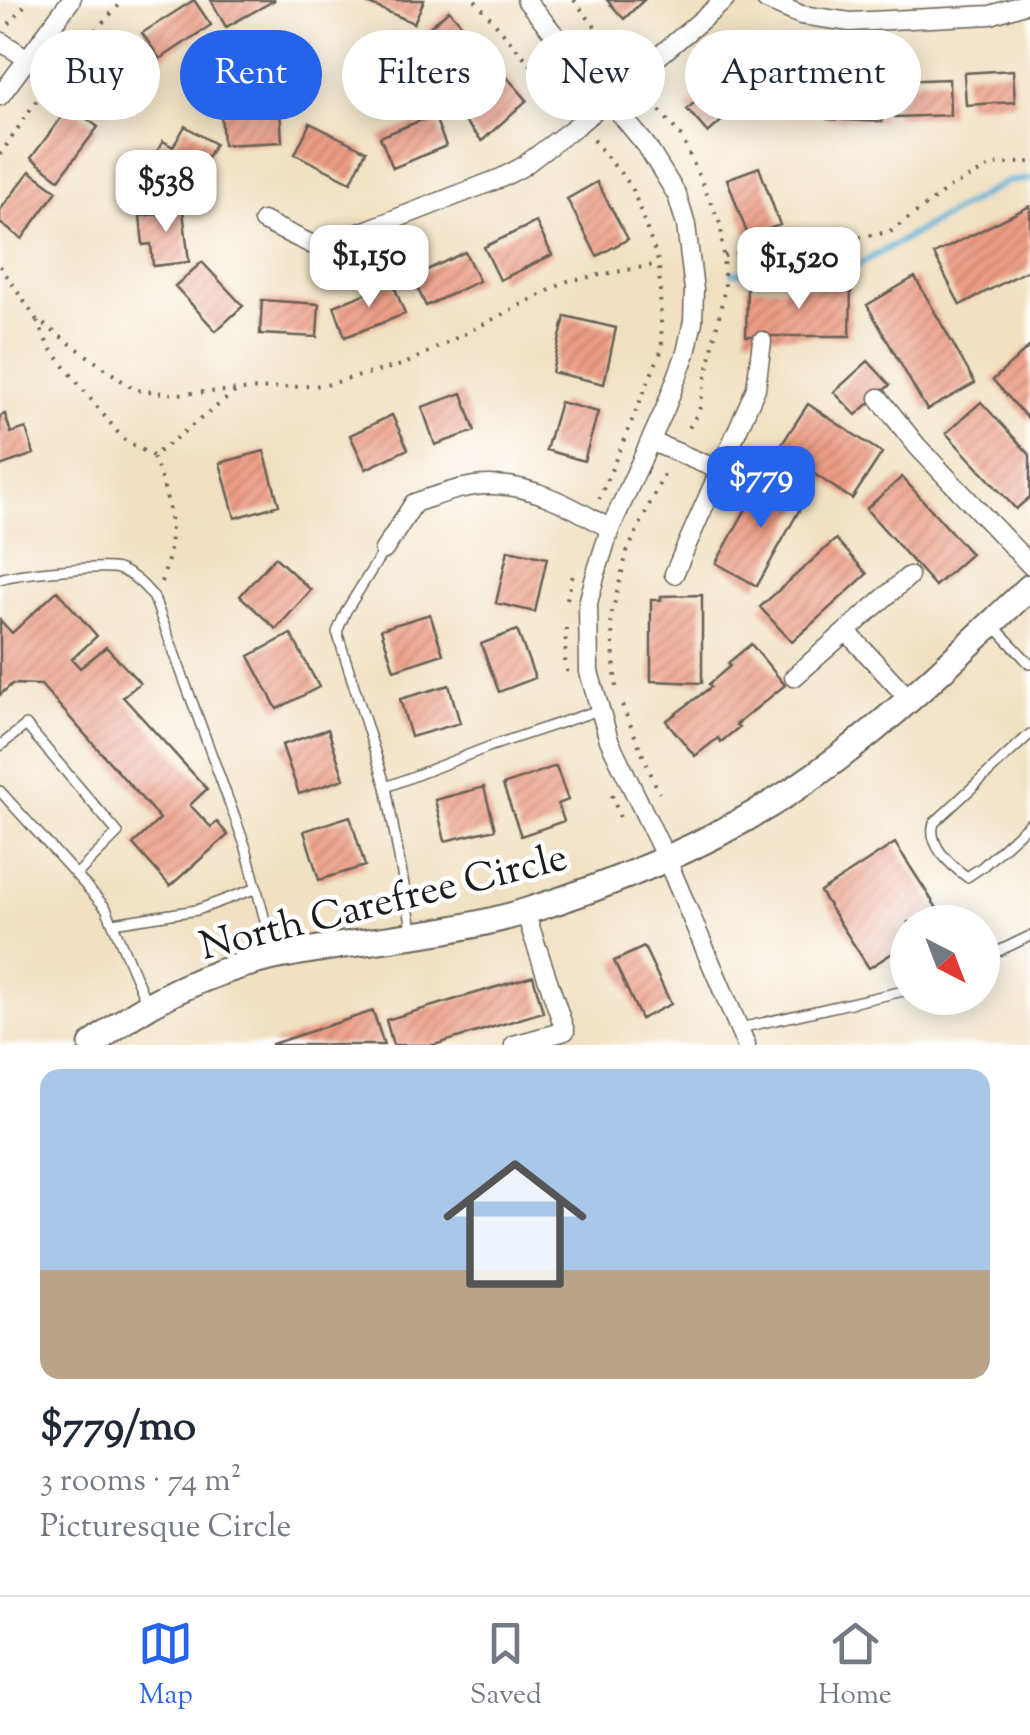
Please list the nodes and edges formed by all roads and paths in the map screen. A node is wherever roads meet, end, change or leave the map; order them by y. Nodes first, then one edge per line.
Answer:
1 (29, 0) edge
2 (71, 0) edge
3 (124, 0) edge
4 (475, 0) edge
5 (526, 0) edge
6 (725, 0) edge
7 (766, 0) edge
8 (1030, 2) edge
9 (551, 30) edge
10 (0, 38) edge
11 (665, 50) edge
12 (26, 58) junction
13 (0, 96) edge
14 (584, 120) edge
15 (626, 120) edge
16 (580, 124) junction
17 (0, 156) edge
18 (1030, 162) edge
19 (263, 221) dead end
20 (724, 256) dead end
21 (659, 264) junction
22 (0, 266) edge
23 (36, 318) junction
24 (762, 342) dead end
25 (235, 392) junction
26 (879, 398) dead end
27 (650, 441) junction
28 (152, 456) junction
29 (719, 470) junction
30 (592, 519) junction
31 (610, 529) junction
32 (384, 550) joint
33 (1030, 565) edge
34 (573, 573) dead end
35 (674, 574) dead end
36 (909, 576) dead end
37 (0, 580) edge
38 (1030, 587) edge
39 (154, 598) junction
40 (567, 610) dead end
41 (991, 624) junction
42 (566, 628) dead end
43 (846, 631) junction
44 (1030, 664) edge
45 (794, 677) dead end
46 (909, 699) junction
47 (591, 713) junction
48 (1030, 734) edge
49 (0, 746) edge
50 (386, 787) junction
51 (609, 788) dead end
52 (0, 792) edge
53 (1030, 823) edge
54 (622, 824) dead end
55 (666, 858) junction
56 (76, 874) junction
57 (256, 888) junction
58 (524, 912) junction
59 (113, 923) junction
60 (1030, 936) edge
61 (413, 937) junction
62 (1000, 950) edge
63 (274, 957) junction
64 (890, 995) edge
65 (148, 1006) junction
66 (743, 1037) edge
67 (92, 1045) edge
68 (514, 1045) edge

1 - 10 path
2 - 12 street
3 - 17 path
4 - 16 path
5 - 9 street
6 - 11 street
7 - 8 street
10 - 12 street
12 - 13 street
14 - 16 street
15 - 27 street
16 - 19 street
16 - 21 path
18 - 20 path
21 - 25 path
21 - 30 path
22 - 23 path
23 - 25 path
23 - 28 path
24 - 29 street
25 - 28 path
26 - 33 street
27 - 29 street
27 - 31 street
28 - 39 path
29 - 35 street
30 - 31 street
30 - 32 street
31 - 47 street
32 - 50 lane
34 - 40 path
36 - 43 street
37 - 39 lane
38 - 41 main road, North Carefree Circle
39 - 57 lane
41 - 44 lane
41 - 46 main road, North Carefree Circle
42 - 47 path
43 - 45 street
43 - 46 street
46 - 55 main road, North Carefree Circle
47 - 50 lane
47 - 55 street
48 - 53 lane
49 - 56 lane
50 - 61 lane
51 - 54 path
52 - 56 lane
55 - 58 main road, North Carefree Circle
55 - 66 street
56 - 59 lane
57 - 59 lane
57 - 63 lane
58 - 61 main road, North Carefree Circle
58 - 68 street
59 - 65 lane
60 - 62 lane
61 - 63 main road, North Carefree Circle
63 - 65 main road, North Carefree Circle
64 - 66 lane
65 - 67 main road, North Carefree Circle

